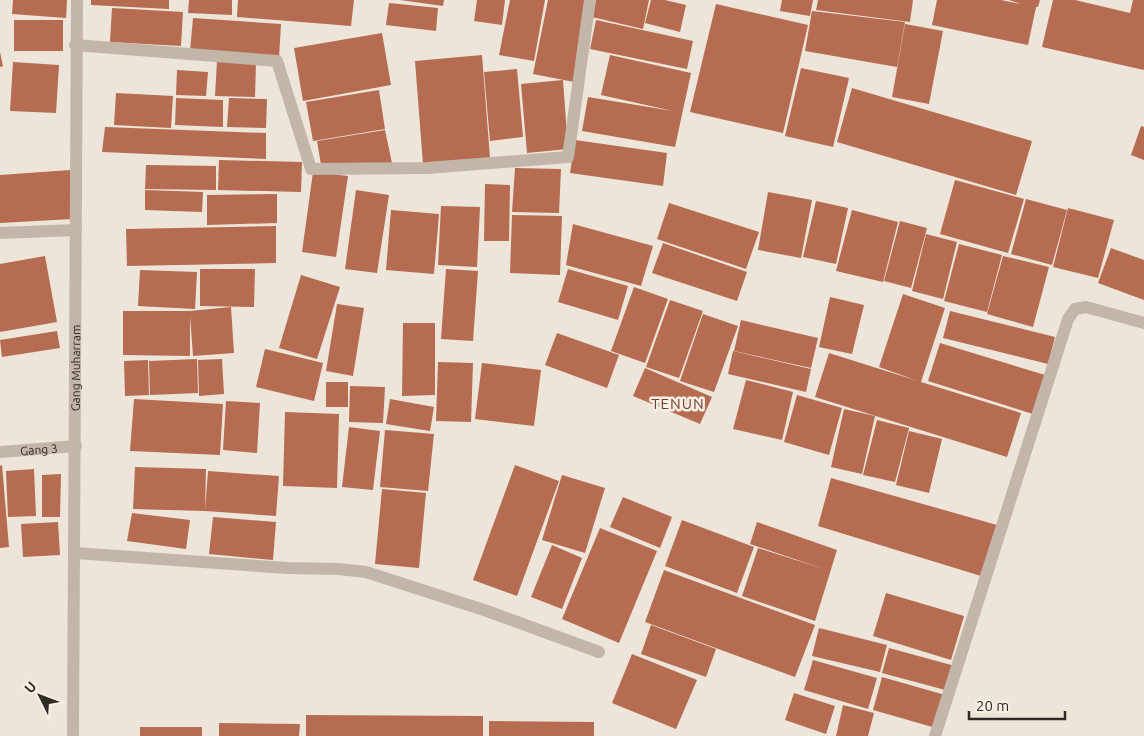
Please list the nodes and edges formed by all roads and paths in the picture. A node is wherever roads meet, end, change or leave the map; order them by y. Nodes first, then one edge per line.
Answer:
1 (77, 0) edge
2 (590, 0) edge
3 (75, 45) junction
4 (76, 230) junction
5 (0, 233) edge
6 (1144, 322) edge
7 (76, 446) junction
8 (0, 452) edge
9 (75, 553) junction
10 (599, 652) dead end
11 (73, 736) edge
12 (935, 736) edge

1 - 3 street, Gang Muharram
2 - 3 street
3 - 4 street, Gang Muharram
4 - 5 street
4 - 7 street, Gang Muharram
6 - 12 street
7 - 8 street, Gang 3
7 - 9 street, Gang Muharram
9 - 10 street
9 - 11 street, Gang Muharram

